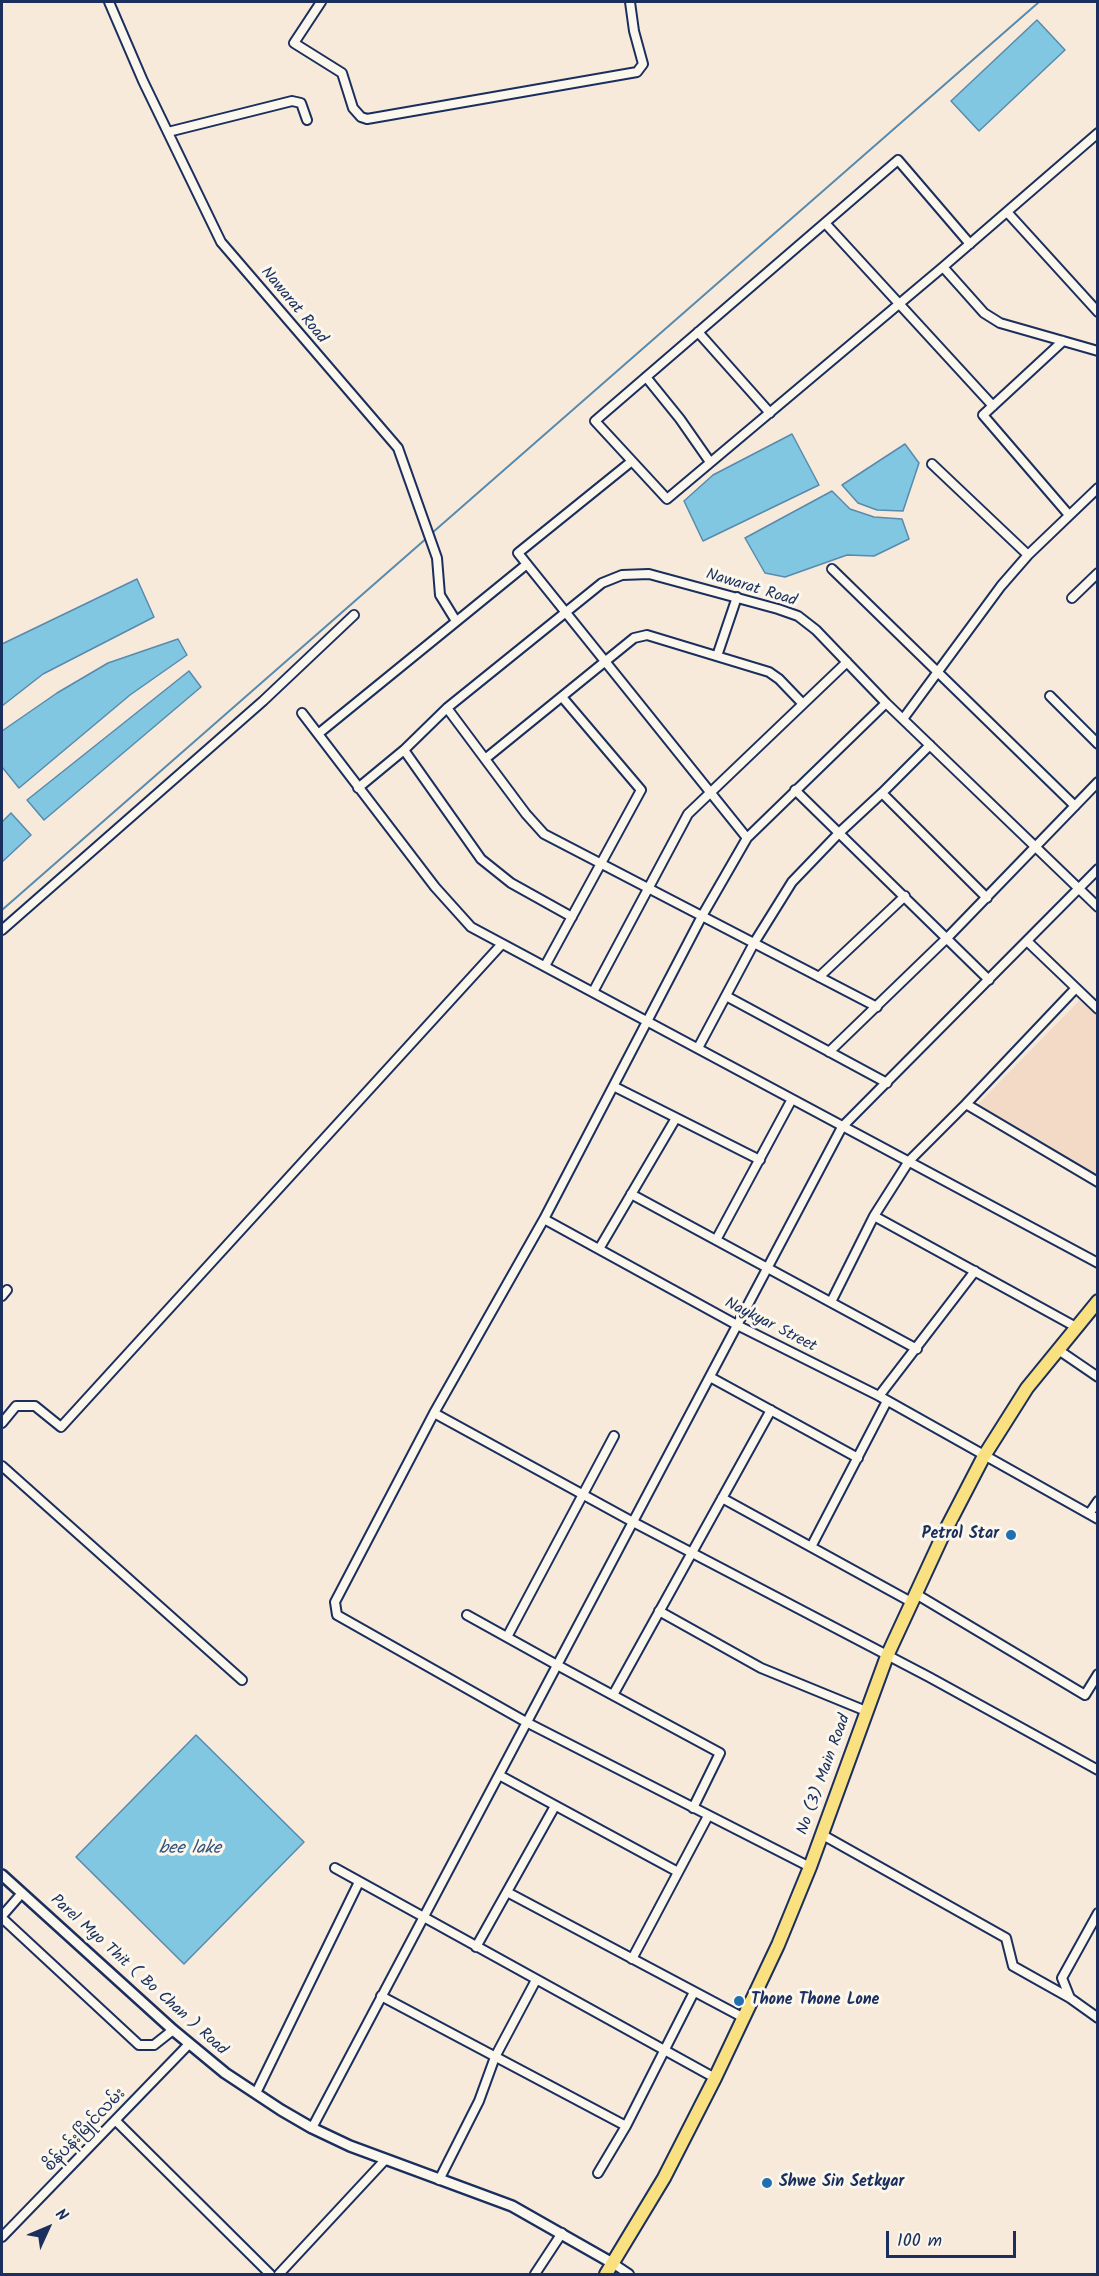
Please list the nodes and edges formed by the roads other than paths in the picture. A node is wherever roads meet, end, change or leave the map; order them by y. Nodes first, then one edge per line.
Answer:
1 (109, 2) edge
2 (321, 2) edge
3 (630, 2) edge
4 (307, 120) dead end
5 (168, 132) junction
6 (1098, 133) edge
7 (1007, 212) junction
8 (825, 223) junction
9 (970, 244) junction
10 (943, 267) junction
11 (900, 303) junction
12 (1098, 312) edge
13 (698, 332) junction
14 (1063, 341) junction
15 (1098, 351) edge
16 (646, 376) junction
17 (993, 406) junction
18 (770, 413) junction
19 (632, 461) junction
20 (710, 462) junction
21 (932, 464) dead end
22 (1098, 488) edge
23 (1069, 515) junction
24 (1028, 555) junction
25 (527, 564) junction
26 (832, 569) dead end
27 (1098, 573) edge
28 (737, 597) junction
29 (1072, 598) dead end
30 (565, 612) junction
31 (354, 615) dead end
32 (456, 621) junction
33 (717, 656) junction
34 (605, 662) junction
35 (847, 662) junction
36 (938, 672) junction
37 (1050, 696) dead end
38 (561, 697) junction
39 (886, 703) junction
40 (803, 704) junction
41 (447, 708) junction
42 (302, 713) dead end
43 (903, 719) junction
44 (318, 734) junction
45 (1098, 744) edge
46 (930, 745) junction
47 (404, 750) junction
48 (485, 759) junction
49 (1098, 782) edge
50 (358, 788) junction
51 (795, 790) junction
52 (882, 793) junction
53 (710, 794) junction
54 (1075, 806) junction
55 (840, 832) junction
56 (747, 838) junction
57 (1036, 848) junction
58 (601, 864) junction
59 (1098, 869) edge
60 (650, 888) junction
61 (1079, 889) junction
62 (905, 896) junction
63 (987, 898) junction
64 (1098, 907) edge
65 (572, 916) junction
66 (702, 916) junction
67 (2, 930) edge
68 (948, 937) junction
69 (1028, 942) junction
70 (754, 943) junction
71 (501, 945) junction
72 (545, 966) junction
73 (819, 977) junction
74 (989, 980) junction
75 (1076, 988) junction
76 (593, 992) junction
77 (726, 996) junction
78 (877, 1007) junction
79 (1098, 1009) edge
80 (647, 1021) junction
81 (698, 1048) junction
82 (830, 1052) junction
83 (887, 1083) junction
84 (615, 1087) junction
85 (792, 1099) junction
86 (966, 1104) junction
87 (676, 1118) junction
88 (842, 1127) junction
89 (760, 1160) junction
90 (909, 1161) junction
91 (1098, 1182) edge
92 (631, 1194) junction
93 (874, 1216) junction
94 (544, 1219) junction
95 (716, 1240) junction
96 (598, 1249) junction
97 (1098, 1263) edge
98 (767, 1268) junction
99 (975, 1270) junction
100 (1098, 1301) edge
101 (831, 1302) junction
102 (737, 1325) junction
103 (1076, 1327) junction
104 (917, 1348) junction
105 (1057, 1350) junction
106 (710, 1377) junction
107 (1098, 1377) edge
108 (879, 1396) junction
109 (887, 1401) junction
110 (771, 1410) junction
111 (434, 1413) junction
112 (2, 1423) edge
113 (614, 1436) dead end
114 (984, 1456) junction
115 (858, 1458) junction
116 (2, 1466) edge
117 (582, 1494) junction
118 (722, 1498) junction
119 (1098, 1502) edge
120 (1089, 1514) junction
121 (1098, 1519) edge
122 (633, 1522) junction
123 (811, 1547) junction
124 (692, 1553) junction
125 (914, 1598) junction
126 (659, 1611) junction
127 (467, 1615) dead end
128 (507, 1637) junction
129 (887, 1656) junction
130 (557, 1665) junction
131 (1098, 1674) edge
132 (242, 1680) dead end
133 (613, 1695) junction
134 (866, 1711) junction
135 (526, 1722) junction
136 (1098, 1770) edge
137 (498, 1775) junction
138 (555, 1806) junction
139 (693, 1808) junction
140 (708, 1815) junction
141 (821, 1834) junction
142 (810, 1867) junction
143 (335, 1868) dead end
144 (678, 1872) junction
145 (2, 1875) edge
146 (359, 1882) junction
147 (507, 1892) junction
148 (22, 1893) junction
149 (1098, 1913) edge
150 (2, 1917) edge
151 (423, 1918) junction
152 (476, 1947) junction
153 (632, 1959) junction
154 (536, 1980) junction
155 (694, 1992) junction
156 (381, 1996) junction
157 (1070, 1998) junction
158 (744, 2018) junction
159 (1098, 2018) edge
160 (173, 2030) junction
161 (189, 2044) junction
162 (663, 2050) junction
163 (495, 2057) junction
164 (715, 2078) junction
165 (256, 2093) junction
166 (116, 2121) junction
167 (626, 2126) junction
168 (312, 2128) junction
169 (386, 2160) junction
170 (598, 2173) dead end
171 (439, 2180) junction
172 (562, 2233) junction
173 (2, 2237) edge
174 (610, 2269) edge
175 (270, 2274) edge
176 (279, 2274) edge
177 (535, 2274) edge
178 (629, 2274) edge

1 - 5 street, Nawarat Road
2 - 3 street
4 - 5 street
5 - 32 street, Nawarat Road
6 - 7 street
7 - 9 street
7 - 12 street
8 - 9 street
8 - 11 street
8 - 13 street
9 - 10 street
10 - 11 street
10 - 14 street
11 - 17 street
11 - 18 street
13 - 16 street
13 - 18 street
14 - 15 street
14 - 17 street
16 - 19 street
16 - 20 street
17 - 23 street
18 - 20 street
19 - 20 street
19 - 25 street
21 - 24 street
22 - 23 street
23 - 24 street
24 - 36 street
25 - 30 street
25 - 32 street
26 - 36 street
27 - 29 street
28 - 30 street, Nawarat Road
28 - 33 street
28 - 35 street, Nawarat Road
30 - 34 street
30 - 41 street, Nawarat Road
31 - 67 street
32 - 44 street
33 - 34 street
33 - 40 street
34 - 38 street
34 - 53 street
35 - 39 street, Nawarat Road
35 - 40 street
36 - 43 street
36 - 54 street
37 - 45 street
38 - 48 street
38 - 58 street
39 - 43 street, Nawarat Road
39 - 51 street
40 - 53 street
41 - 47 street, Nawarat Road
41 - 48 street
42 - 44 street
43 - 46 street, Nawarat Road
44 - 50 street
46 - 52 street
46 - 57 street, Nawarat Road
47 - 50 street, Nawarat Road
47 - 65 street
48 - 58 street
49 - 54 street
50 - 71 street
51 - 55 street
51 - 56 street
52 - 55 street
52 - 63 street
53 - 56 street
53 - 60 street
54 - 57 street
55 - 62 street
55 - 70 street
56 - 66 street
57 - 61 street, Nawarat Road
57 - 63 street
58 - 60 street
58 - 65 street
59 - 61 street
60 - 66 street
60 - 76 street
61 - 64 street, Nawarat Road
61 - 69 street
62 - 68 street
62 - 73 street
63 - 68 street
65 - 72 street
66 - 70 street
66 - 80 street
68 - 74 street
68 - 78 street
69 - 74 street
69 - 75 street
70 - 73 street
70 - 77 street
71 - 72 street
71 - 112 street
72 - 76 street
73 - 78 street
74 - 83 street
75 - 79 street
75 - 86 street
76 - 80 street
77 - 81 street
77 - 82 street
78 - 82 street
80 - 81 street
80 - 84 street
81 - 85 street
82 - 83 street
83 - 88 street
84 - 87 street
84 - 94 street
85 - 88 street
85 - 89 street
86 - 90 street
86 - 91 street
87 - 89 street
87 - 92 street
88 - 90 street
88 - 98 street
89 - 95 street
90 - 93 street
90 - 97 street
92 - 95 street
92 - 96 street
93 - 99 street
93 - 101 street
94 - 96 street, Naykyar Street
94 - 111 street
95 - 98 street
96 - 102 street, Naykyar Street
98 - 101 street
98 - 102 street
99 - 103 street
99 - 104 street
100 - 103 main road, No (3) Main Road
101 - 104 street
102 - 106 street
102 - 108 street, Naykyar Street
103 - 105 main road, No (3) Main Road
104 - 108 street
105 - 107 street
105 - 114 main road, No (3) Main Road
106 - 110 street
106 - 122 street
108 - 109 street, Naykyar Street
109 - 114 street, Naykyar Street
109 - 115 street
110 - 115 street
110 - 118 street
111 - 117 street
111 - 135 street
113 - 117 street
114 - 120 street, Naykyar Street
114 - 125 main road, No (3) Main Road
115 - 123 street
116 - 132 street
117 - 122 street
117 - 128 street
118 - 123 street
118 - 124 street
119 - 120 street
120 - 121 street, Naykyar Street
122 - 124 street
122 - 130 street
123 - 125 street
124 - 126 street
124 - 129 street
125 - 129 main road, No (3) Main Road
125 - 131 street
126 - 133 street
126 - 134 street
127 - 128 street
128 - 130 street
129 - 134 main road, No (3) Main Road
129 - 136 street
130 - 133 street
130 - 135 street
133 - 139 street
134 - 141 main road, No (3) Main Road
135 - 137 street
135 - 139 street
137 - 138 street
137 - 151 street
138 - 144 street
138 - 147 street
139 - 140 street
140 - 142 street
140 - 144 street
141 - 142 main road, No (3) Main Road
141 - 157 street
142 - 158 main road, No (3) Main Road
143 - 146 street
144 - 153 street
145 - 148 street, Parel Myo Thit ( Bo Chan ) Road
146 - 151 street
146 - 165 street
147 - 152 street
147 - 153 street
148 - 150 street
148 - 160 street, Parel Myo Thit ( Bo Chan ) Road
149 - 157 street
150 - 160 street
151 - 152 street
151 - 156 street
152 - 154 street
153 - 155 street
154 - 162 street
154 - 163 street
155 - 158 street
155 - 162 street
156 - 163 street
156 - 168 street
157 - 159 street
158 - 164 main road, No (3) Main Road
160 - 161 street, Parel Myo Thit ( Bo Chan ) Road
161 - 165 street, Parel Myo Thit ( Bo Chan ) Road
161 - 166 street, စိန်ပန်းမြိုင်လမ်း
162 - 164 street
162 - 167 street
163 - 167 street
163 - 171 street
164 - 174 main road, No (3) Main Road
165 - 168 street, Parel Myo Thit ( Bo Chan ) Road
166 - 173 street, စိန်ပန်းမြိုင်လမ်း
166 - 175 street
167 - 170 street
168 - 169 street, Parel Myo Thit ( Bo Chan ) Road
169 - 171 street, Parel Myo Thit ( Bo Chan ) Road
169 - 176 street
171 - 172 street, Parel Myo Thit ( Bo Chan ) Road
172 - 174 street, Parel Myo Thit ( Bo Chan ) Road
172 - 177 street
174 - 178 street

